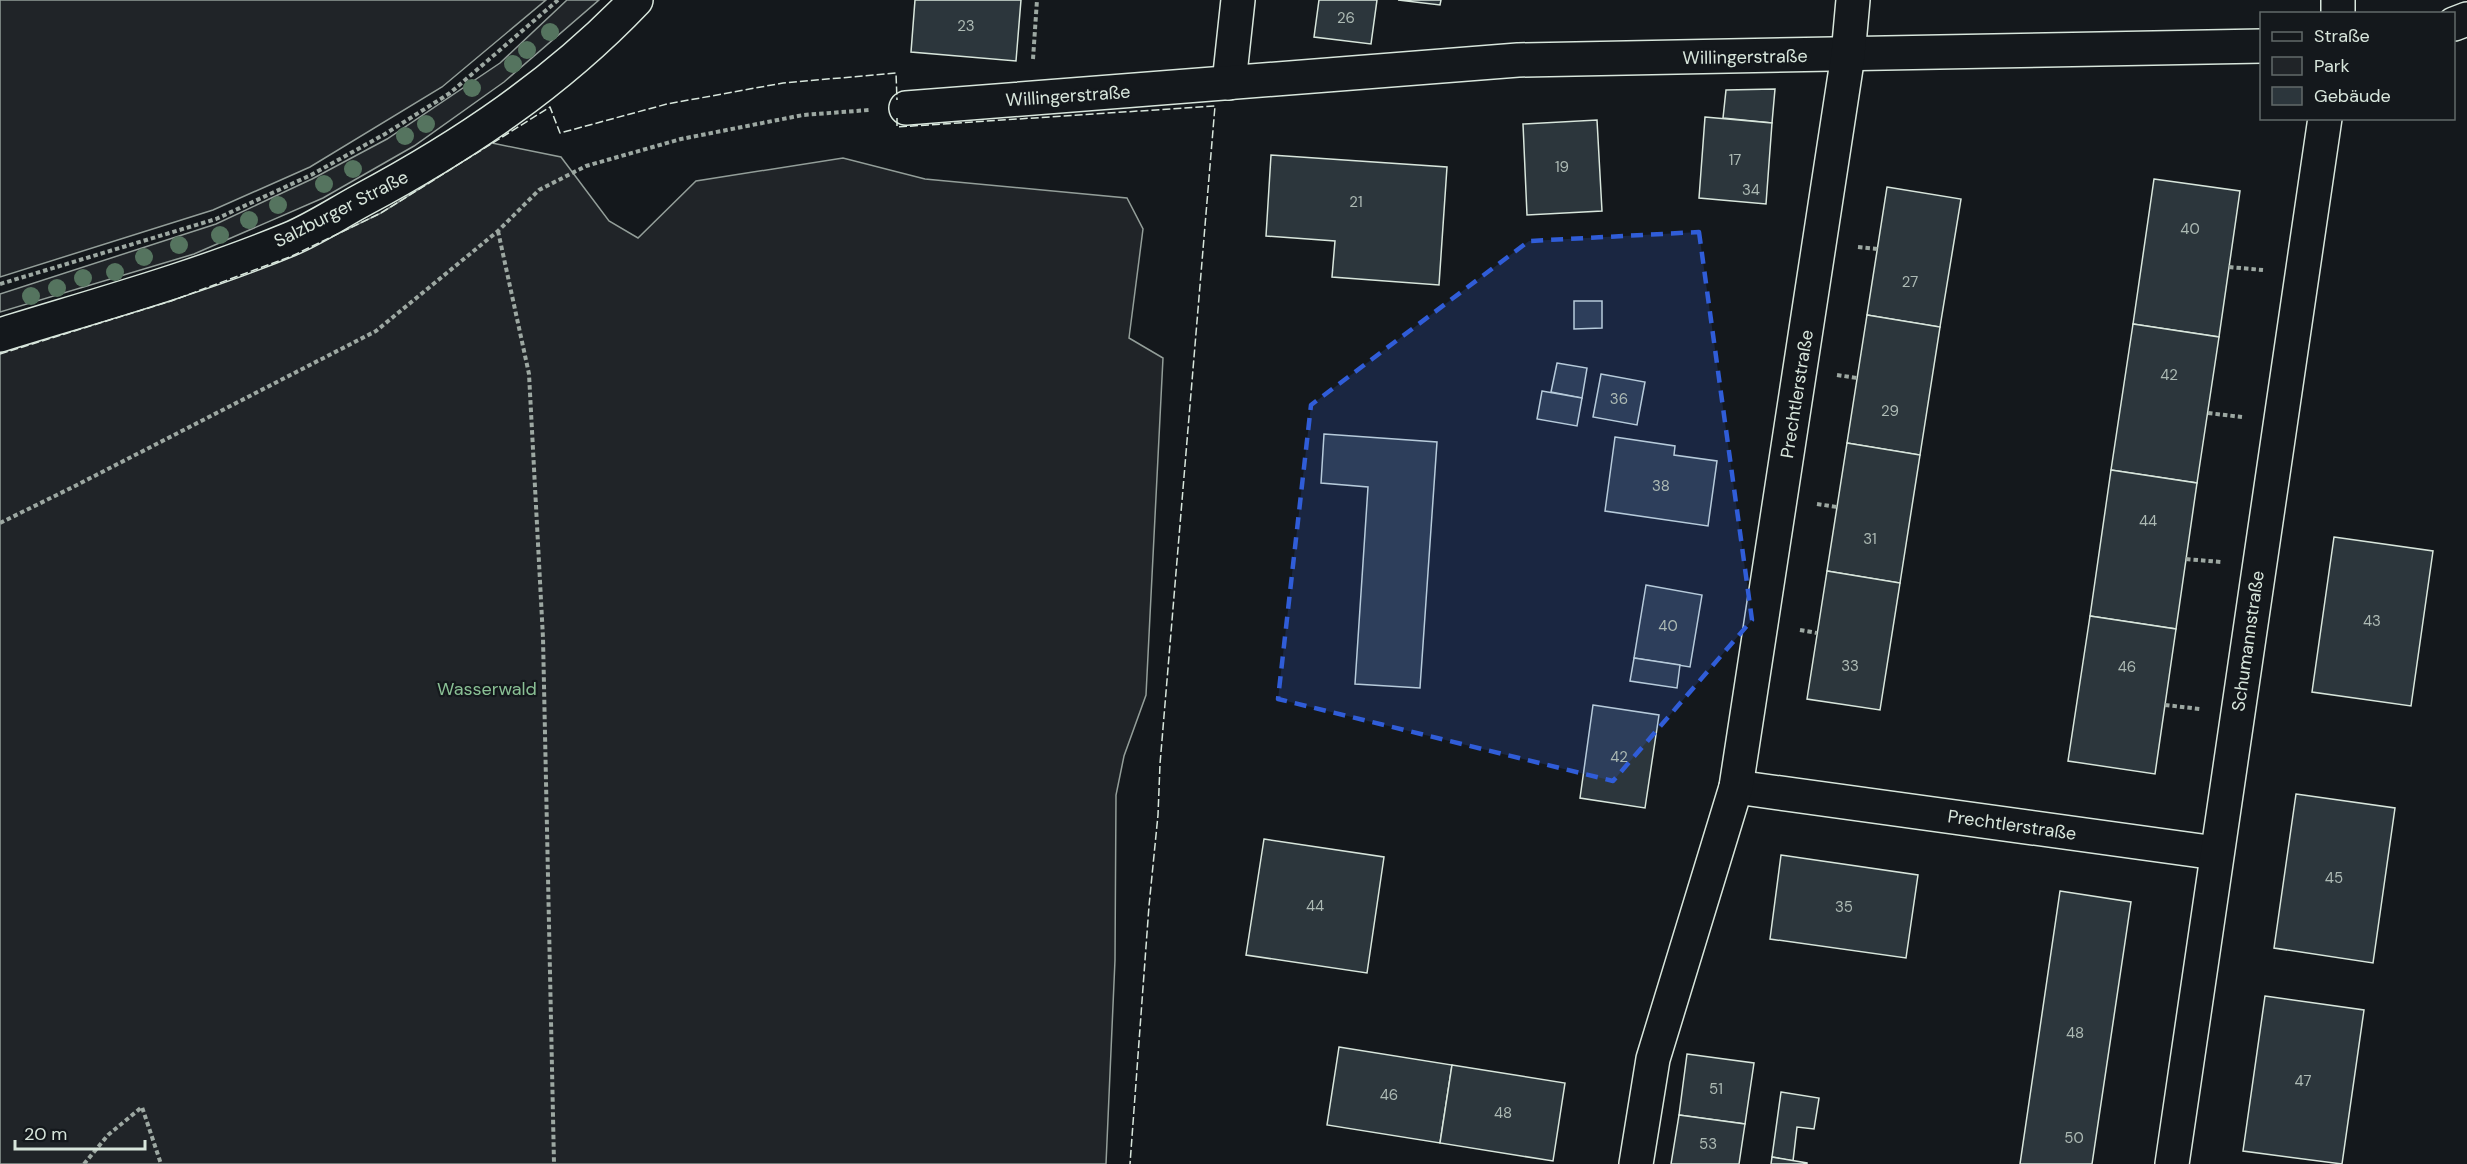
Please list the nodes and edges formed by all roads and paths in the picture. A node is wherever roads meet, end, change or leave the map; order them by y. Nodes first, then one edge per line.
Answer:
1 (558, 0) edge
2 (636, 0) edge
3 (1037, 0) edge
4 (1238, 0) edge
5 (1853, 0) edge
6 (2260, 46) edge
7 (1848, 55) junction
8 (1032, 60) dead end
9 (1229, 84) junction
10 (906, 108) joint
11 (2325, 120) edge
12 (498, 231) junction
13 (2229, 267) dead end
14 (2263, 270) dead end
15 (0, 284) edge
16 (0, 335) edge
17 (2208, 413) dead end
18 (2242, 417) dead end
19 (0, 523) edge
20 (2187, 559) dead end
21 (2221, 562) dead end
22 (2165, 705) dead end
23 (2200, 710) dead end
24 (1736, 787) junction
25 (2216, 854) junction
26 (84, 1164) edge
27 (161, 1164) edge
28 (554, 1164) edge
29 (1636, 1164) edge
30 (2172, 1164) edge

1 - 15 path
2 - 16 street, Salzburger Straße
3 - 8 path
4 - 9 street
5 - 7 street, Prechtlerstraße
6 - 7 street, Willingerstraße
7 - 9 street, Willingerstraße
7 - 24 street, Prechtlerstraße
9 - 10 street, Willingerstraße
10 - 12 path
11 - 25 street, Schumannstraße
12 - 19 path
12 - 28 path
13 - 14 path
17 - 18 path
20 - 21 path
22 - 23 path
24 - 25 street, Prechtlerstraße
24 - 29 street, Prechtlerstraße
25 - 30 street, Schumannstraße
26 - 27 path

